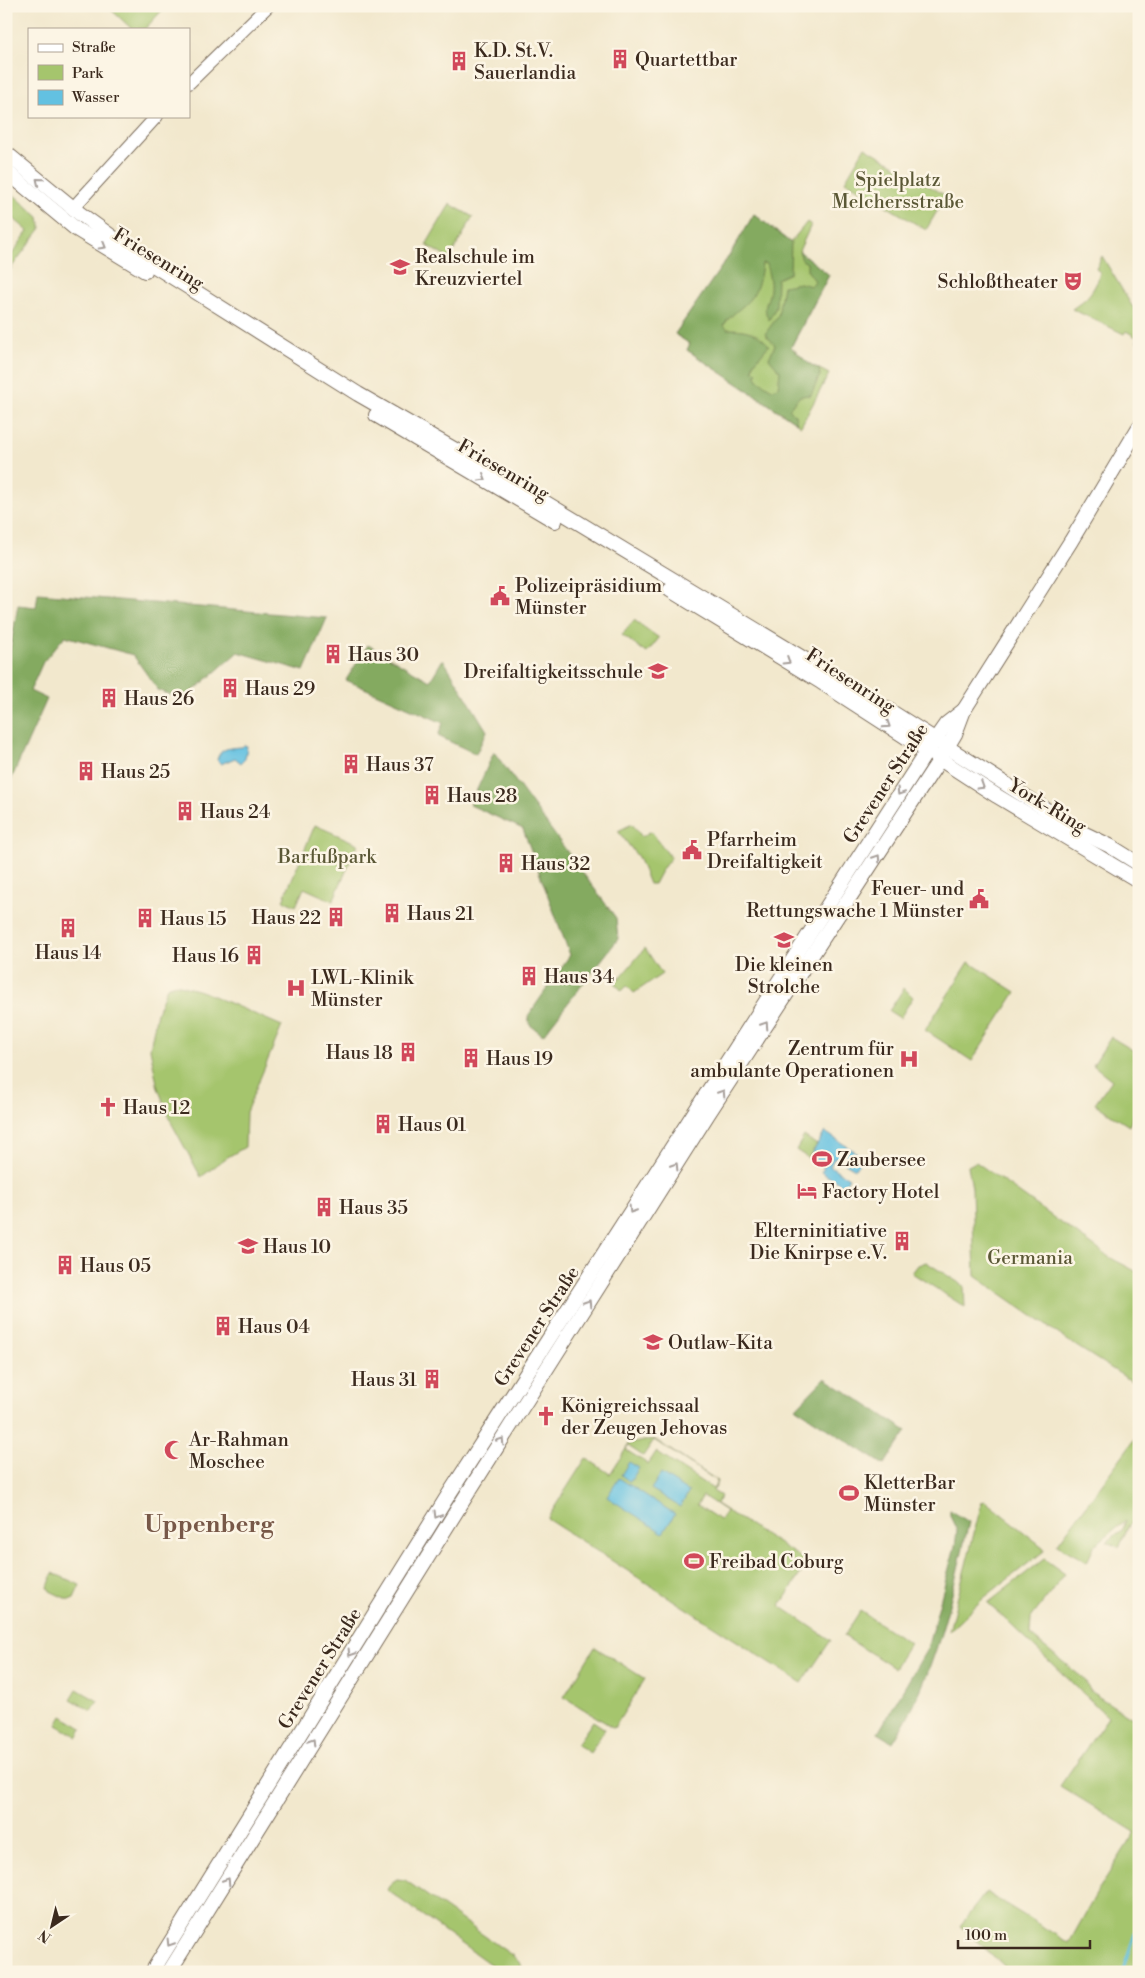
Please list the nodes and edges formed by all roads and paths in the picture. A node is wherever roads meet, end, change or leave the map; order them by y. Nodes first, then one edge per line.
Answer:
1 (268, 6) edge
2 (190, 82) edge
3 (155, 118) edge
4 (6, 153) edge
5 (6, 171) edge
6 (73, 208) junction
7 (1139, 427) edge
8 (942, 742) junction
9 (927, 751) junction
10 (940, 759) junction
11 (1139, 864) edge
12 (1139, 881) edge
13 (152, 1972) edge
14 (169, 1972) edge

1 - 2 street
3 - 6 street
6 -> 4 main road, Friesenring
5 -> 9 main road, Friesenring
6 - 8 main road, Friesenring
7 - 8 main road, Grevener Straße
8 - 9 main road, Grevener Straße
8 - 10 main road, Grevener Straße
8 - 11 main road, York-Ring
9 - 10 main road, Friesenring
9 -> 13 main road, Grevener Straße
10 -> 12 main road, York-Ring
14 -> 10 main road, Grevener Straße

